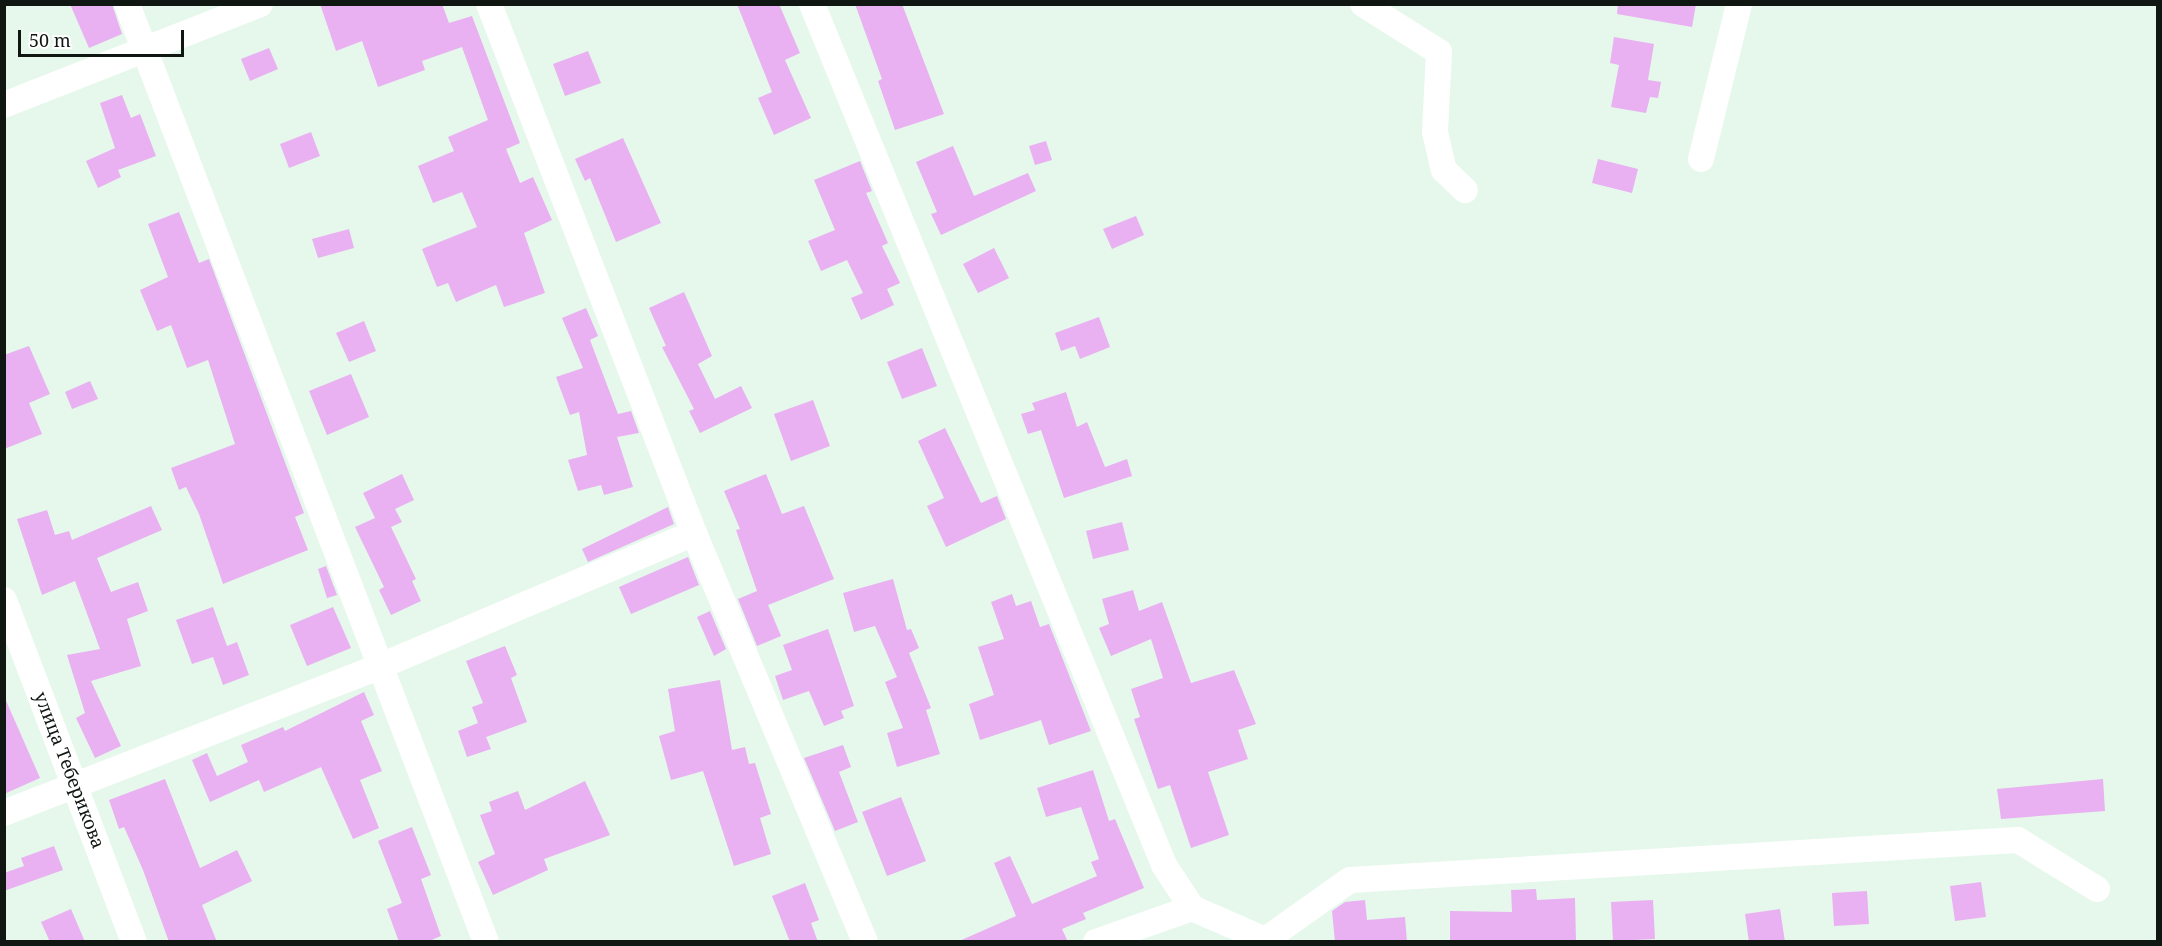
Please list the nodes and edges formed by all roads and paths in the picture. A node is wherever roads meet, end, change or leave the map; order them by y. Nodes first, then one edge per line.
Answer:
1 (127, 4) edge
2 (260, 4) edge
3 (489, 4) edge
4 (812, 4) edge
5 (1363, 4) edge
6 (1739, 4) edge
7 (142, 50) junction
8 (4, 105) edge
9 (1701, 159) dead end
10 (1465, 190) dead end
11 (694, 533) junction
12 (4, 600) edge
13 (383, 665) junction
14 (76, 785) junction
15 (4, 813) edge
16 (2097, 889) dead end
17 (1192, 909) junction
18 (1269, 940) edge
19 (134, 942) edge
20 (486, 942) edge
21 (865, 942) edge
22 (1096, 942) edge

1 - 7 street
2 - 7 street
3 - 11 street
4 - 17 street
5 - 10 street
6 - 9 street
7 - 8 street
7 - 13 street
11 - 13 street
11 - 21 street
12 - 14 street, улица Теберикова
13 - 14 street
13 - 20 street
14 - 15 street
14 - 19 street, улица Теберикова
16 - 18 street
17 - 18 street
17 - 22 street

